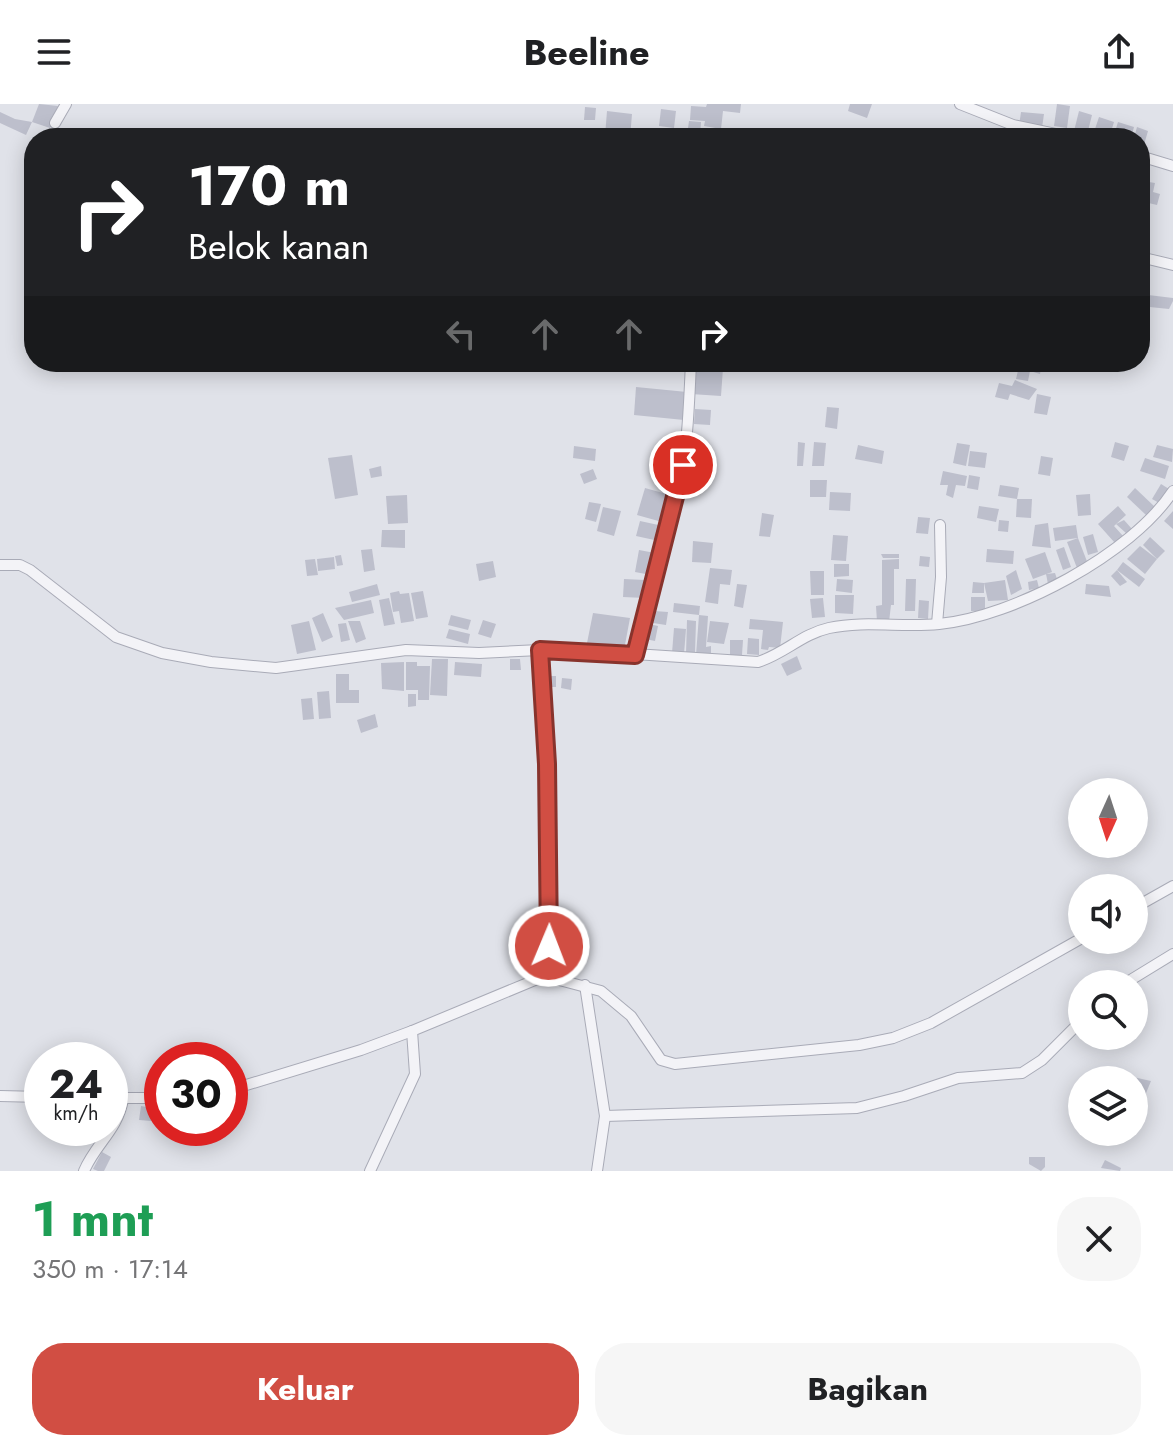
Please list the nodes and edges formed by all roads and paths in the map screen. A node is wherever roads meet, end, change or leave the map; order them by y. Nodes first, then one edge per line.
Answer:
1 (66, 104) edge
2 (960, 104) edge
3 (55, 123) dead end
4 (1027, 128) edge
5 (1150, 159) edge
6 (1173, 166) edge
7 (1150, 259) edge
8 (1173, 265) edge
9 (690, 372) edge
10 (1173, 491) edge
11 (940, 525) dead end
12 (0, 565) edge
13 (937, 624) junction
14 (540, 650) junction
15 (635, 655) junction
16 (1173, 886) edge
17 (1148, 900) edge
18 (1068, 946) edge
19 (1173, 954) edge
20 (1147, 970) edge
21 (548, 977) junction
22 (585, 985) junction
23 (412, 1031) junction
24 (1068, 1034) edge
25 (248, 1085) edge
26 (0, 1096) edge
27 (24, 1097) edge
28 (605, 1116) junction
29 (99, 1146) edge
30 (84, 1171) edge
31 (370, 1171) edge
32 (597, 1171) edge

1 - 3 street
2 - 4 street
5 - 6 street
7 - 8 street
9 - 15 street
10 - 13 street
11 - 13 street
12 - 14 street
13 - 15 street
14 - 15 street
14 - 21 street
16 - 17 street
18 - 22 street
19 - 20 street
21 - 22 street
21 - 23 street
22 - 28 street
23 - 25 street
23 - 31 street
24 - 28 street
26 - 27 street
28 - 32 street
29 - 30 street

